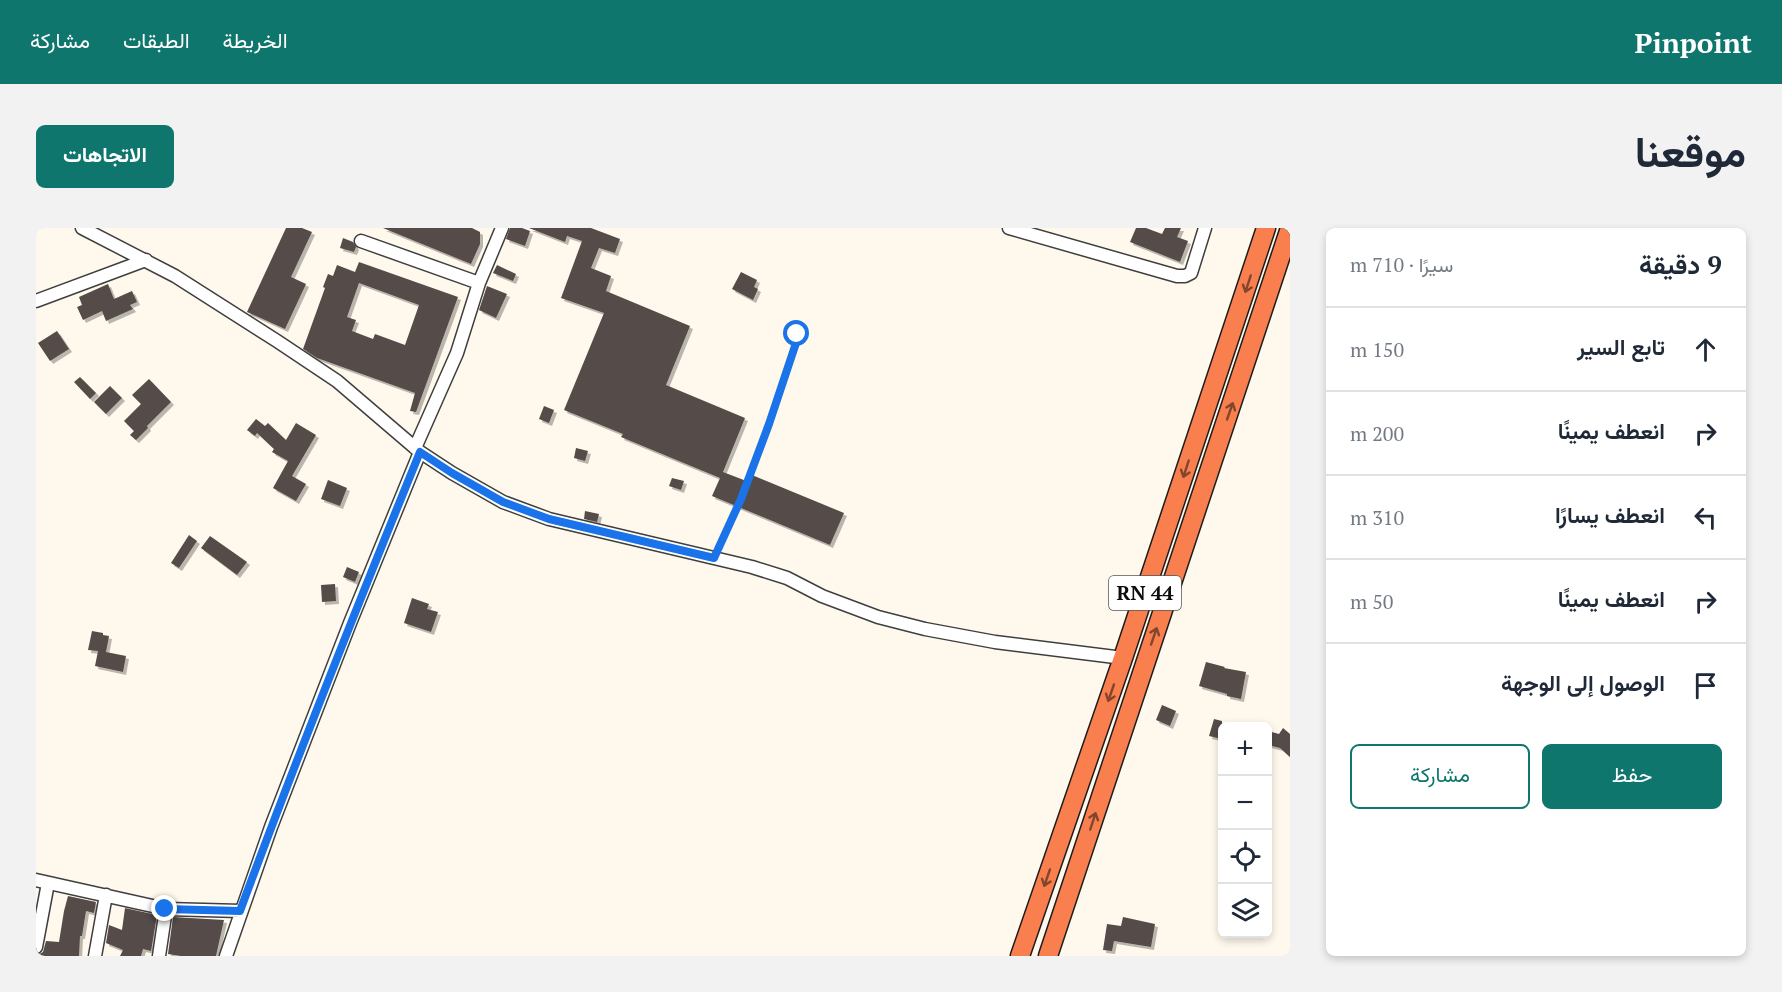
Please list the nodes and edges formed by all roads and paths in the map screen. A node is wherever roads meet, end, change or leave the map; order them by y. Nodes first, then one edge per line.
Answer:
1 (82, 228) edge
2 (502, 228) edge
3 (1009, 228) edge
4 (1205, 228) edge
5 (1266, 228) edge
6 (1290, 228) edge
7 (1050, 234) edge
8 (361, 242) dead end
9 (146, 260) junction
10 (479, 283) junction
11 (36, 301) edge
12 (794, 327) dead end
13 (417, 450) junction
14 (714, 558) junction
15 (1123, 658) junction
16 (42, 881) edge
17 (106, 895) junction
18 (165, 909) junction
19 (240, 911) junction
20 (36, 945) edge
21 (95, 956) edge
22 (159, 956) edge
23 (226, 956) edge
24 (1020, 956) edge
25 (1048, 956) edge

1 - 9 street
2 - 10 street
3 - 7 street
4 - 7 street
5 -> 15 highway, RN 44
25 -> 6 highway, RN 44
8 - 10 street
9 - 11 street
9 - 13 street
10 - 13 street
12 - 14 path
13 - 14 street
13 - 19 street
14 - 15 street
15 -> 24 highway, RN 44
16 - 17 street
16 - 20 street
17 - 18 street
17 - 21 street
18 - 19 street
18 - 22 street
19 - 23 street

